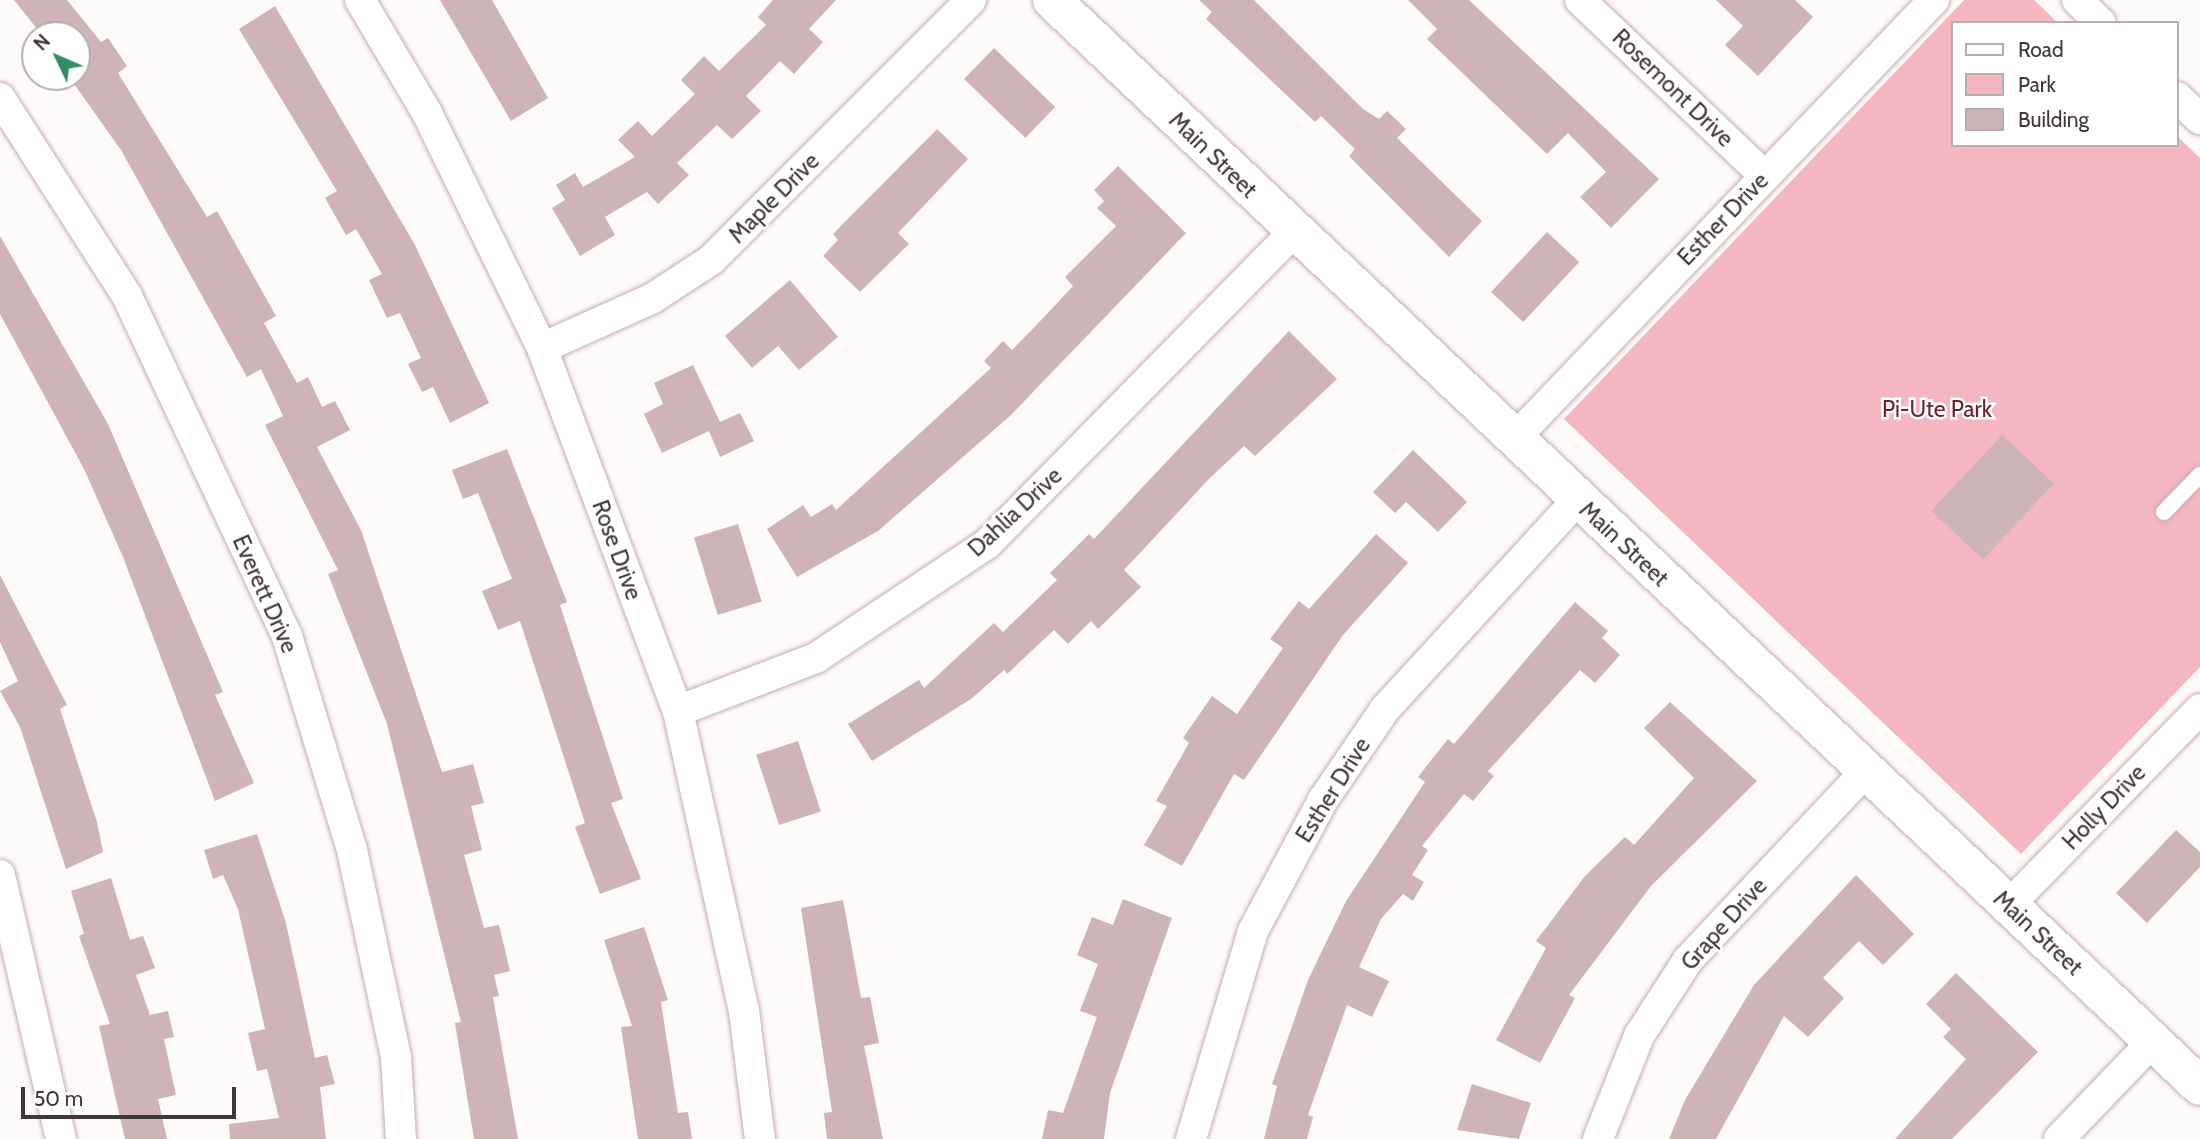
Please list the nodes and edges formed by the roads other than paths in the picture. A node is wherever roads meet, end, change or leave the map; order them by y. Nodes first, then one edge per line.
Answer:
1 (360, 0) edge
2 (971, 0) edge
3 (1052, 0) edge
4 (1580, 0) edge
5 (1934, 0) edge
6 (2077, 0) edge
7 (2099, 21) edge
8 (0, 98) edge
9 (2179, 99) edge
10 (2200, 118) edge
11 (1765, 176) junction
12 (1294, 232) junction
13 (542, 348) junction
14 (1514, 439) junction
15 (2200, 475) edge
16 (1577, 500) junction
17 (2164, 513) dead end
18 (2200, 709) edge
19 (678, 711) junction
20 (1866, 771) junction
21 (0, 875) edge
22 (2008, 906) junction
23 (2154, 1041) junction
24 (2200, 1086) edge
25 (61, 1139) edge
26 (401, 1139) edge
27 (760, 1139) edge
28 (1191, 1139) edge
29 (1598, 1139) edge
30 (2059, 1139) edge

1 - 13 street, Rose Drive
2 - 13 street, Maple Drive
3 - 12 main road, Main Street
4 - 11 street, Rosemont Drive
5 - 11 street, Esther Drive
6 - 7 street
8 - 26 street, Everett Drive
9 - 10 street
11 - 14 street, Esther Drive
12 - 14 main road, Main Street
12 - 19 street, Dahlia Drive
13 - 19 street, Rose Drive
14 - 16 main road, Main Street
15 - 17 lane
16 - 20 main road, Main Street
16 - 28 street, Esther Drive
18 - 22 street, Holly Drive
19 - 27 street, Rose Drive
20 - 22 main road, Main Street
20 - 29 street, Grape Drive
21 - 25 street
22 - 23 main road, Main Street
23 - 24 main road, Main Street
23 - 30 street

